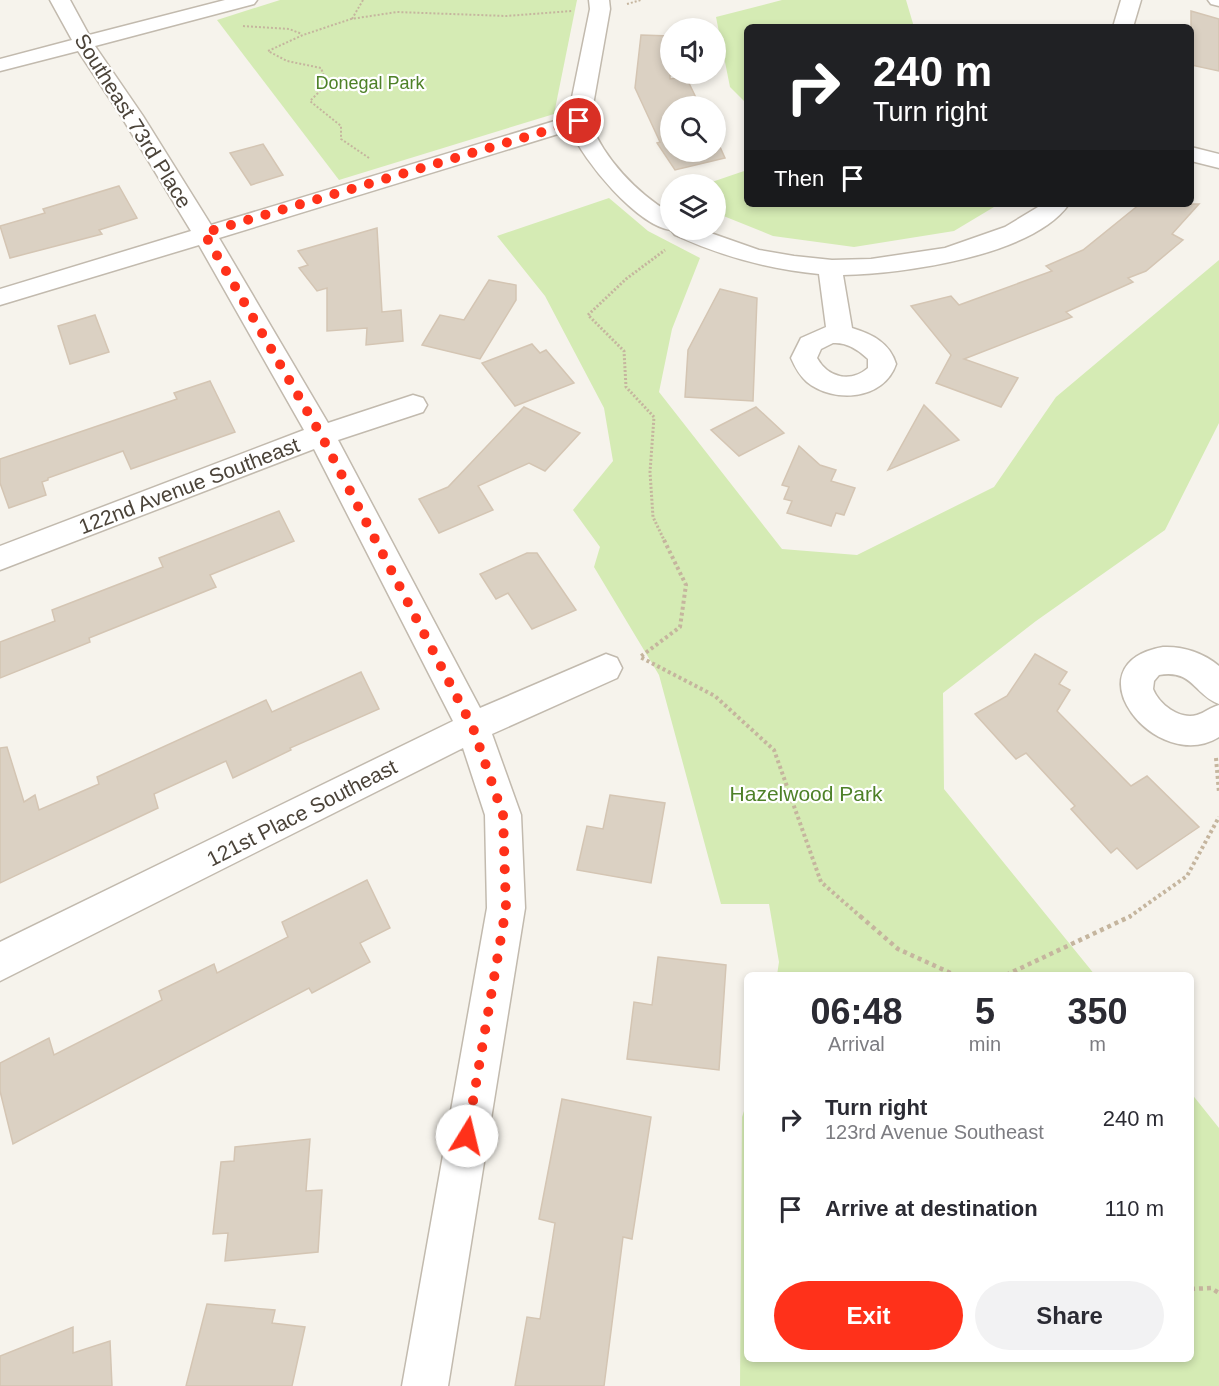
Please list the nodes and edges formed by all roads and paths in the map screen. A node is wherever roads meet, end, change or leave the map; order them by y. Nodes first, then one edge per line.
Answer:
1 (60, 0) edge
2 (248, 0) edge
3 (363, 0) edge
4 (1131, 0) edge
5 (600, 4) edge
6 (224, 7) junction
7 (351, 7) dead end
8 (360, 8) junction
9 (351, 19) junction
10 (1124, 24) edge
11 (303, 35) junction
12 (84, 44) junction
13 (0, 65) edge
14 (579, 121) junction
15 (1194, 155) edge
16 (1219, 161) edge
17 (379, 181) junction
18 (1053, 207) edge
19 (660, 218) edge
20 (204, 233) junction
21 (708, 240) edge
22 (656, 256) dead end
23 (830, 268) junction
24 (0, 297) edge
25 (840, 334) dead end
26 (413, 405) dead end
27 (321, 435) junction
28 (0, 558) edge
29 (606, 668) dead end
30 (1216, 678) edge
31 (1219, 719) edge
32 (473, 728) junction
33 (1219, 817) edge
34 (0, 962) edge
35 (948, 972) edge
36 (1012, 972) edge
37 (1194, 1289) edge
38 (1219, 1293) edge
39 (425, 1386) edge

1 - 12 street, Southeast 73rd Place
2 - 6 street
3 - 8 path
4 - 10 street
5 - 9 path
5 - 14 street
6 - 11 path
6 - 12 street
7 - 8 path
8 - 9 path
9 - 11 path
11 - 17 path
12 - 13 street
12 - 20 street, Southeast 73rd Place
14 - 17 street
14 - 19 street
15 - 16 street
17 - 20 street
18 - 23 street
20 - 24 street
20 - 27 street, Southeast 73rd Place
21 - 23 street
22 - 35 path
23 - 25 street
26 - 27 street, 122nd Avenue Southeast
27 - 28 street, 122nd Avenue Southeast
27 - 32 street, Southeast 73rd Place
29 - 32 street, 121st Place Southeast
30 - 31 street
32 - 34 street, 121st Place Southeast
32 - 39 street, Southeast 73rd Place
33 - 36 path
37 - 38 path

